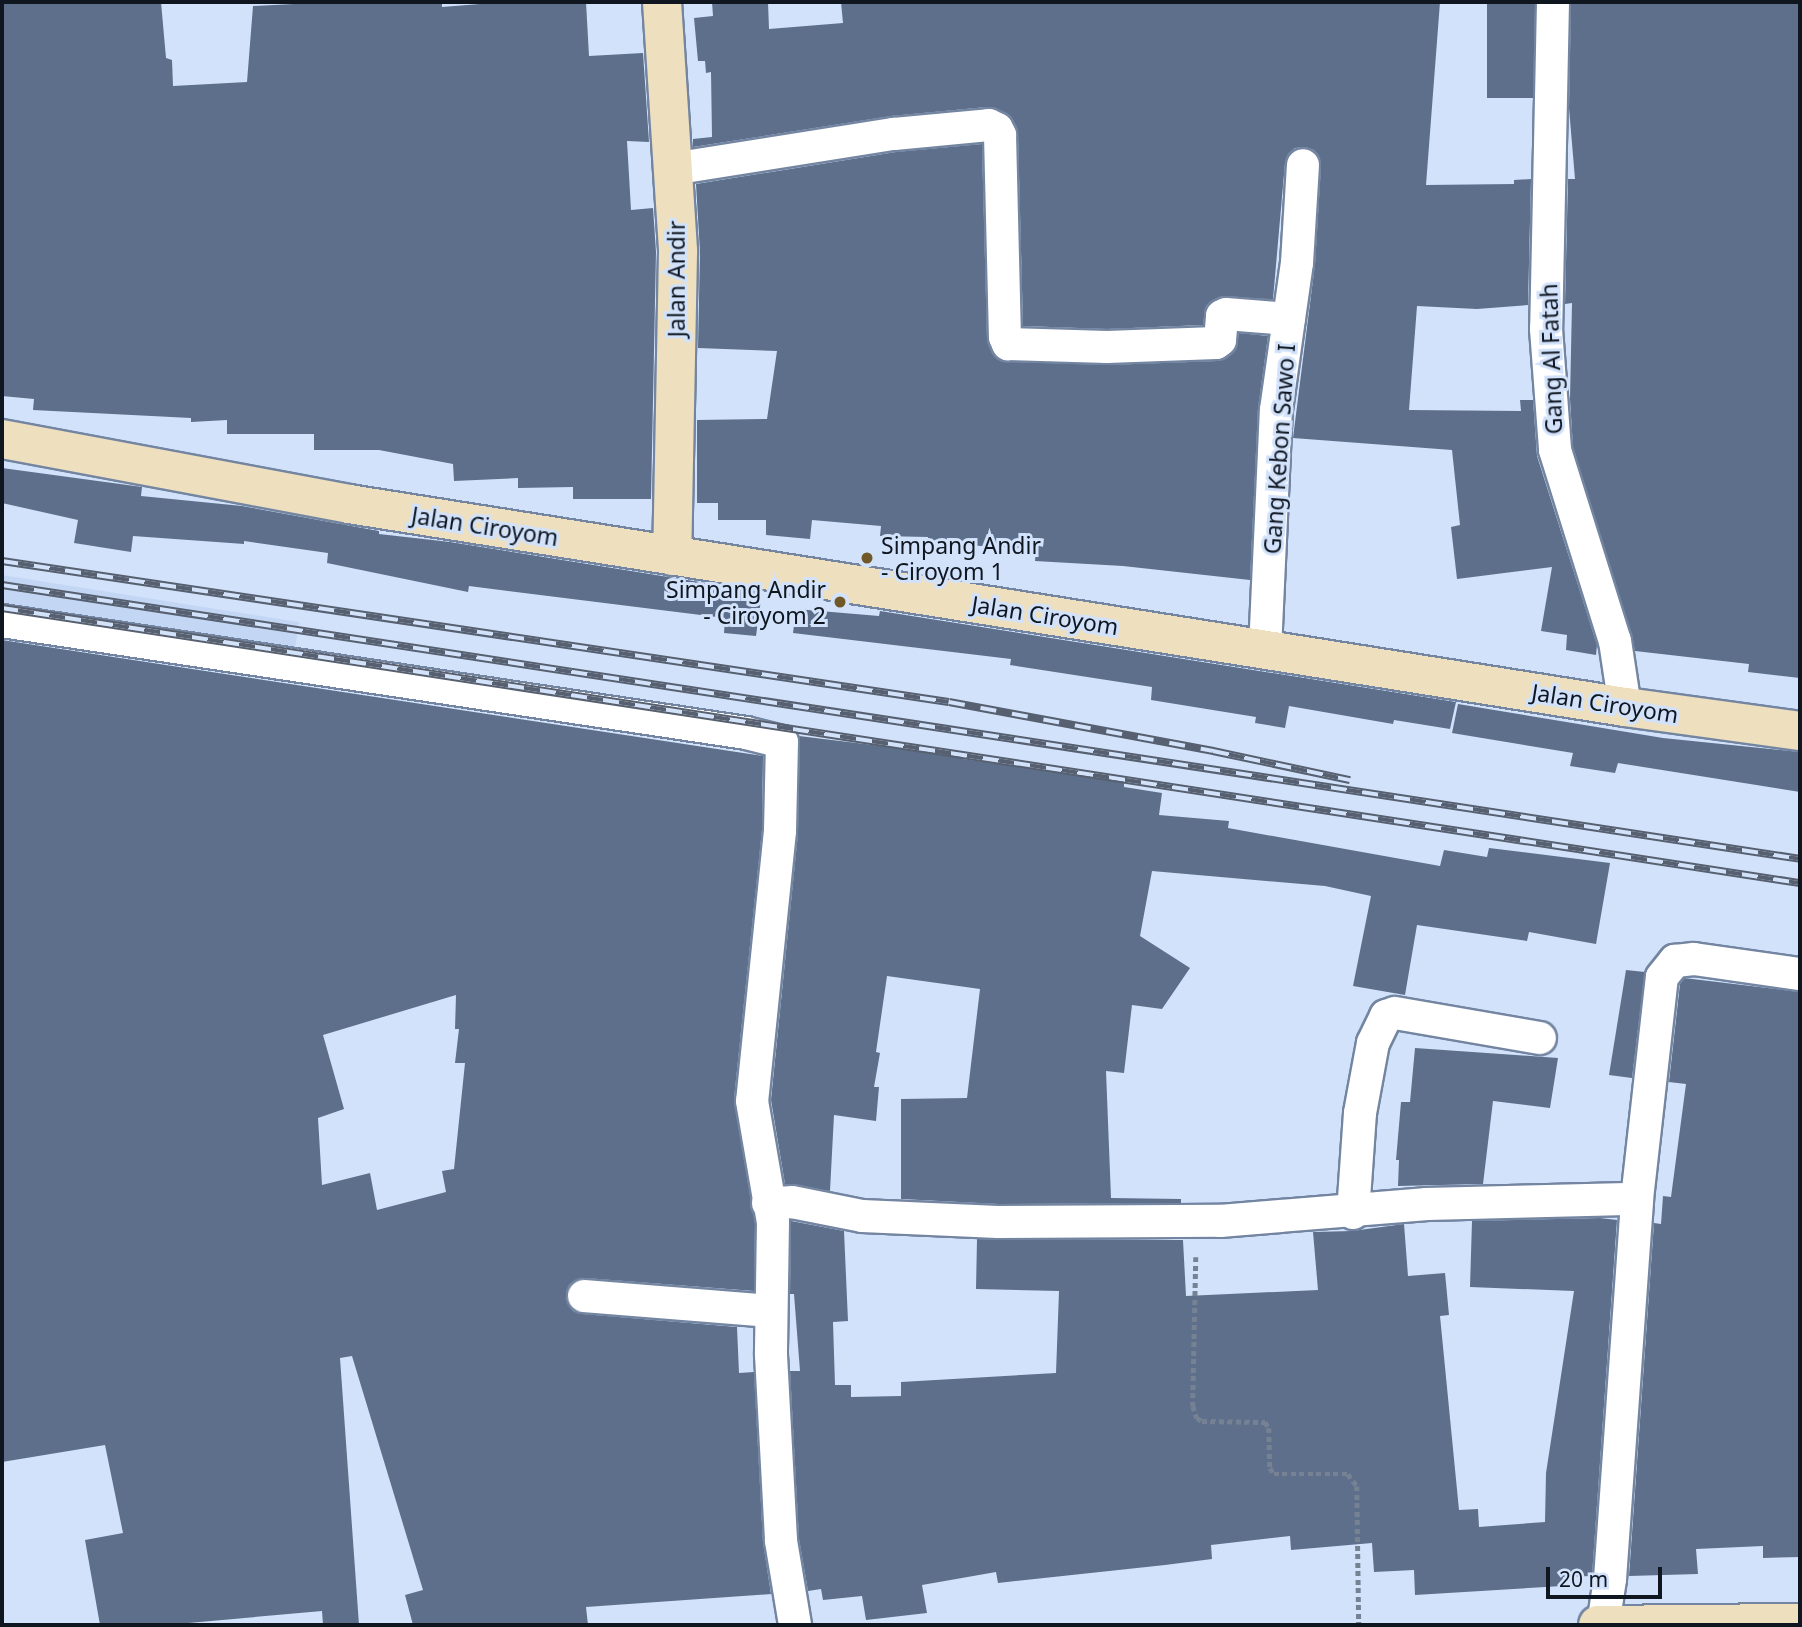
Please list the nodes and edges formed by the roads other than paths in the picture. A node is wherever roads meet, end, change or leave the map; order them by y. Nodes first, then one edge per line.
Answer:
1 (662, 2) edge
2 (1553, 2) edge
3 (1303, 165) dead end
4 (672, 169) junction
5 (1289, 319) junction
6 (2, 439) edge
7 (672, 556) junction
8 (2, 621) edge
9 (1265, 650) junction
10 (1625, 707) junction
11 (1800, 731) edge
12 (1800, 974) edge
13 (1540, 1038) dead end
14 (1637, 1199) junction
15 (768, 1203) junction
16 (1353, 1213) junction
17 (584, 1296) dead end
18 (770, 1311) junction
19 (1800, 1623) edge
20 (795, 1625) edge
21 (1598, 1625) edge
22 (1603, 1625) edge

1 - 4 main road, Jalan Andir
2 - 10 street, Gang Al Fatah
3 - 5 street, Gang Kebon Sawo I
4 - 5 street
4 - 7 main road, Jalan Andir
5 - 9 street, Gang Kebon Sawo I
6 - 7 main road, Jalan Ciroyom
7 - 9 main road, Jalan Ciroyom
8 - 15 street
9 - 10 main road, Jalan Ciroyom
10 - 11 main road, Jalan Ciroyom
12 - 14 street
13 - 16 street
14 - 16 street
14 - 22 street
15 - 16 street
15 - 18 street
17 - 18 street
18 - 20 street
19 - 22 main road
21 - 22 main road

